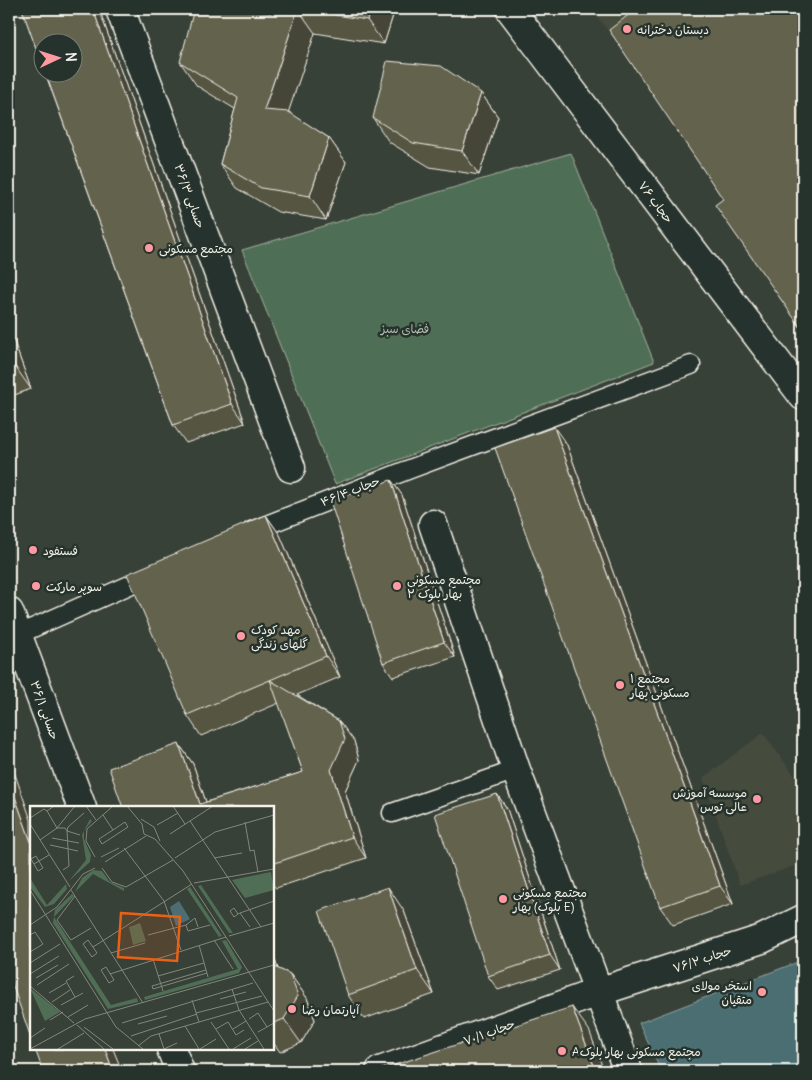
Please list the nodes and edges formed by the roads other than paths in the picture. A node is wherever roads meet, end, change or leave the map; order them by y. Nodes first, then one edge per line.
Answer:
1 (120, 9) edge
2 (510, 9) edge
3 (691, 365) dead end
4 (803, 396) edge
5 (291, 468) dead end
6 (433, 524) dead end
7 (236, 538) edge
8 (163, 570) edge
9 (12, 629) edge
10 (516, 770) junction
11 (81, 806) edge
12 (392, 813) dead end
13 (803, 919) edge
14 (598, 992) junction
15 (171, 1050) edge
16 (180, 1071) edge
17 (380, 1071) edge
18 (628, 1071) edge

1 - 5 street, حسابی ۳۶/۳
2 - 4 street, حجاب ۷۶
3 - 7 lane, حجاب ۴۶/۴
6 - 10 street
8 - 9 lane
9 - 11 street, حسابی ۳۶/۱
10 - 12 lane
10 - 14 street
13 - 14 street, حجاب ۷۶/۲
14 - 17 street, حجاب ۷۰/۱
14 - 18 street
15 - 16 street

